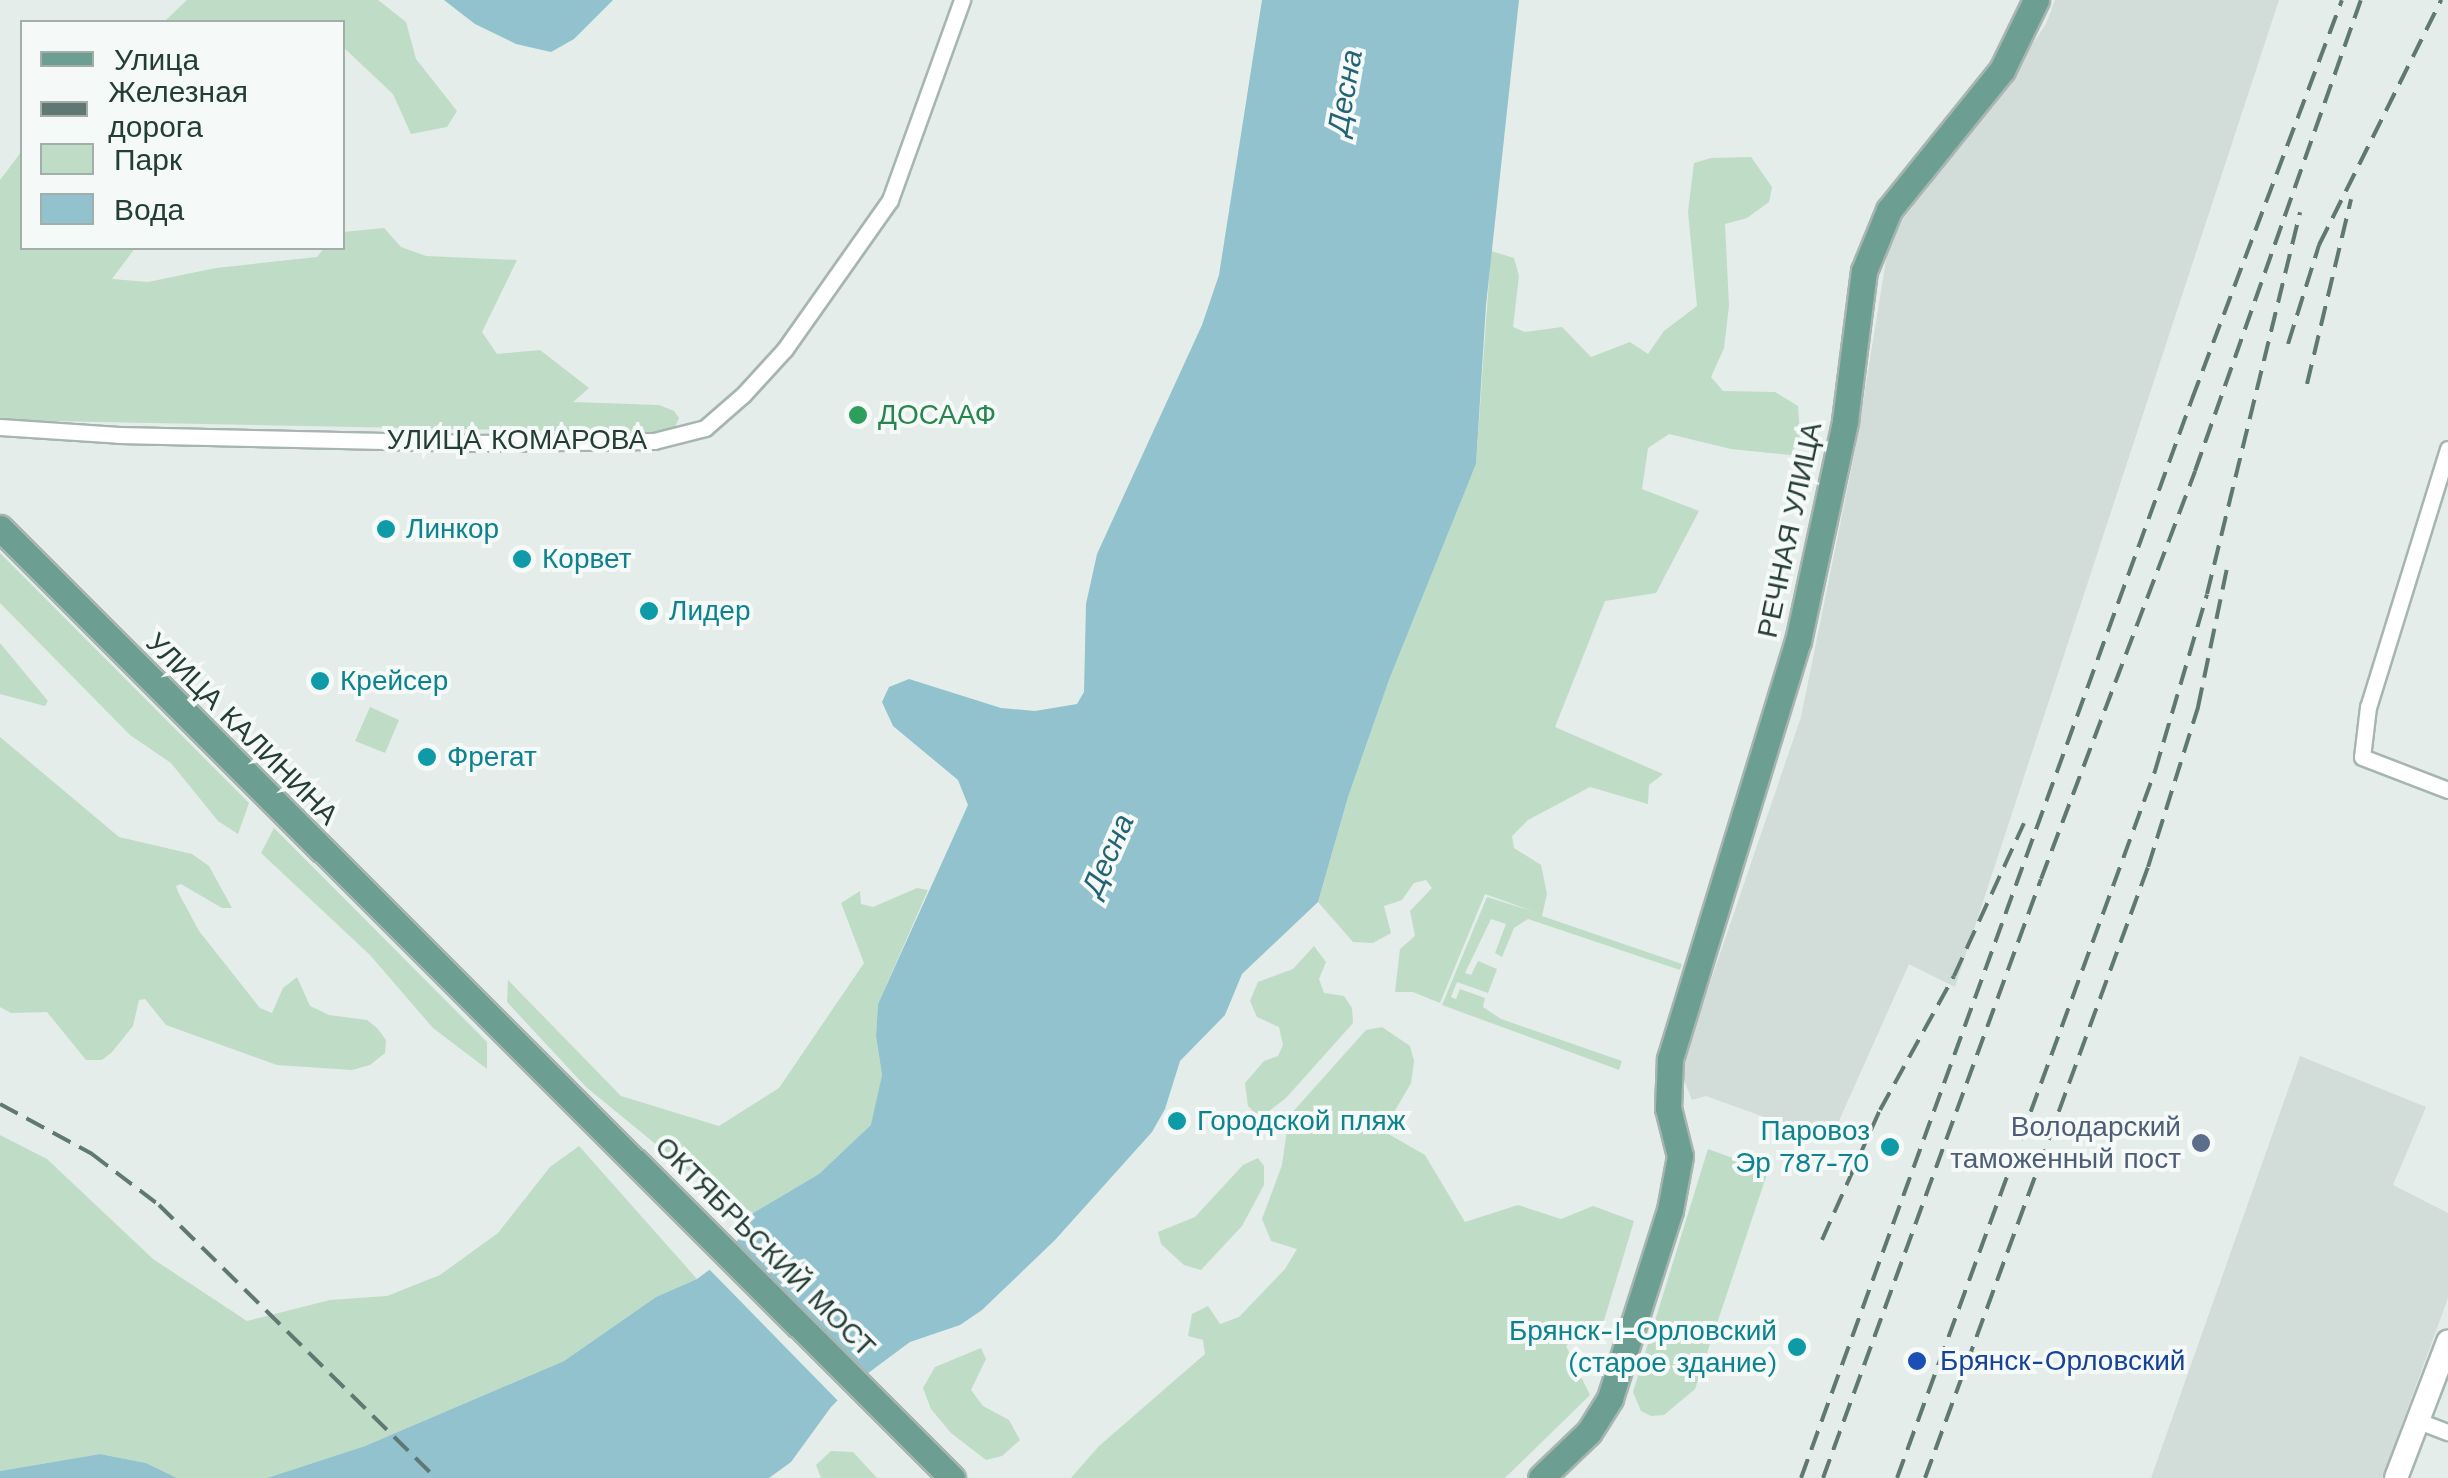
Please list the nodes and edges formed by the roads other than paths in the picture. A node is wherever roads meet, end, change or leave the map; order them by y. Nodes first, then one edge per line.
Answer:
1 (962, 0) edge
2 (2036, 0) edge
3 (0, 427) edge
4 (2448, 449) edge
5 (0, 528) edge
6 (2448, 790) edge
7 (532, 1063) junction
8 (1668, 1108) junction
9 (2448, 1342) edge
10 (2416, 1420) junction
11 (2448, 1432) edge
12 (929, 1478) edge
13 (952, 1478) edge
14 (1519, 1478) edge
15 (1541, 1478) edge
16 (2396, 1478) edge

1 - 3 street, УЛИЦА КОМАРОВА
2 - 8 main road, РЕЧНАЯ УЛИЦА
4 - 6 street
5 - 7 main road, УЛИЦА КАЛИНИНА
7 - 12 main road, ОКТЯБРЬСКИЙ МОСТ
7 - 13 main road, ОКТЯБРЬСКИЙ МОСТ
8 - 14 main road, РЕЧНАЯ УЛИЦА
8 - 15 main road, РЕЧНАЯ УЛИЦА
9 - 10 main road
10 - 11 street
10 - 16 main road

